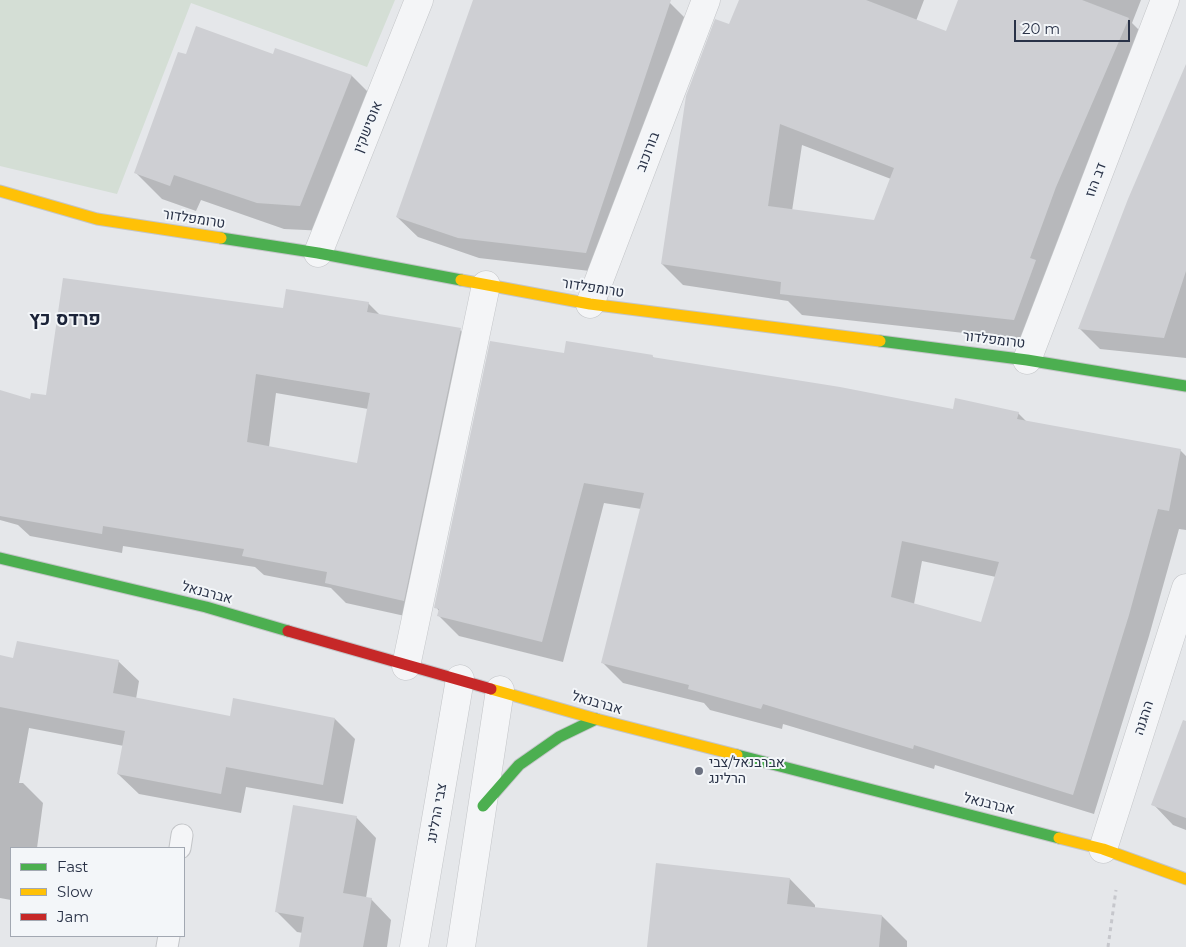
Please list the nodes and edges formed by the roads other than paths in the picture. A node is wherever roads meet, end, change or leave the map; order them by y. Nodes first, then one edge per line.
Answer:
1 (419, 0) edge
2 (706, 0) edge
3 (1165, 0) edge
4 (0, 191) edge
5 (318, 253) junction
6 (486, 285) junction
7 (590, 304) junction
8 (1027, 360) junction
9 (1186, 386) edge
10 (0, 558) edge
11 (1186, 588) edge
12 (406, 666) junction
13 (460, 679) junction
14 (500, 690) junction
15 (596, 718) junction
16 (483, 806) junction
17 (1112, 852) junction
18 (1186, 879) edge
19 (414, 947) edge
20 (461, 947) edge

1 - 5 street, אוסישקין
2 - 7 street, בורוכוב
3 - 8 street, דב הוז
4 - 5 street, טרומפלדור
5 - 6 street, טרומפלדור
6 - 7 street, טרומפלדור
6 - 12 street
7 - 8 street, טרומפלדור
8 - 9 street, טרומפלדור
10 - 12 street, אברבנאל
11 - 17 street, ההגנה
12 - 13 street, אברבנאל
13 - 14 street, אברבנאל
13 - 19 street, צבי הרלינג
14 - 15 street, אברבנאל
14 - 16 street
15 - 16 street
15 - 17 street, אברבנאל
16 - 20 street
17 - 18 street, אברבנאל

